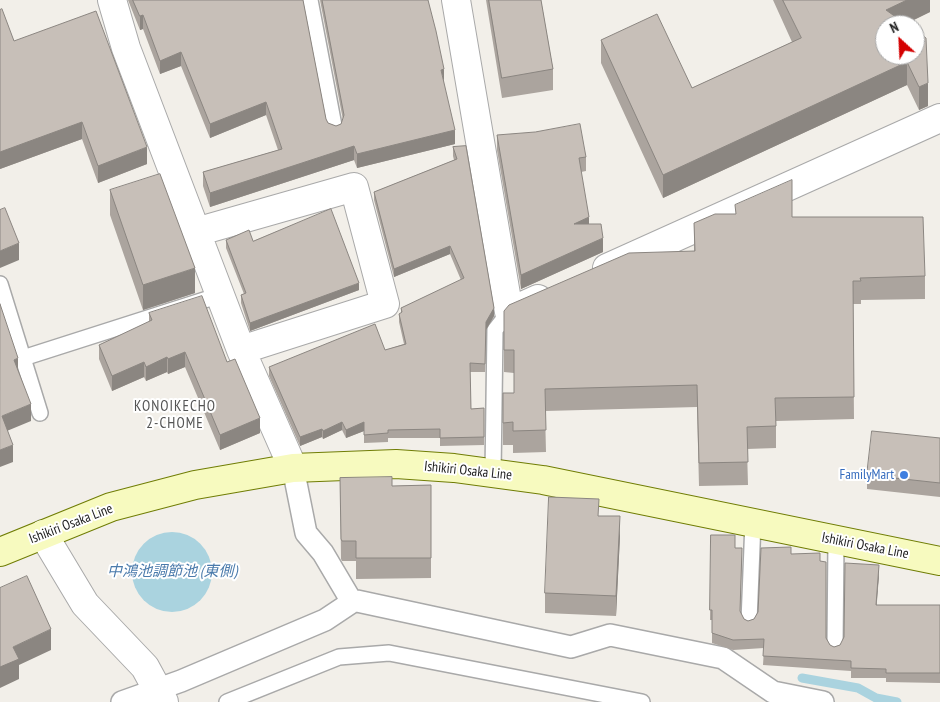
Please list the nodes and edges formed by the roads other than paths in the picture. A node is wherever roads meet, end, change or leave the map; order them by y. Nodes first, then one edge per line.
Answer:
1 (112, 0) edge
2 (310, 0) edge
3 (456, 0) edge
4 (940, 118) edge
5 (335, 130) edge
6 (196, 232) junction
7 (0, 284) edge
8 (220, 295) junction
9 (509, 312) junction
10 (241, 350) junction
11 (23, 358) junction
12 (40, 412) dead end
13 (293, 468) junction
14 (494, 473) junction
15 (753, 522) junction
16 (43, 534) junction
17 (836, 541) junction
18 (0, 552) edge
19 (940, 561) edge
20 (352, 602) junction
21 (749, 621) edge
22 (835, 647) edge
23 (161, 696) edge
24 (122, 702) edge
25 (227, 702) edge
26 (642, 702) edge
27 (823, 702) edge

1 - 6 street
2 - 5 lane
3 - 9 street
4 - 9 street
6 - 8 street
6 - 10 street
7 - 11 lane
8 - 10 street
8 - 11 lane
9 - 14 lane
10 - 13 street
11 - 12 lane
13 - 14 main road, Ishikiri Osaka Line
13 - 16 main road, Ishikiri Osaka Line
13 - 20 street
14 - 15 main road, Ishikiri Osaka Line
15 - 17 main road, Ishikiri Osaka Line
15 - 21 lane
16 - 18 main road, Ishikiri Osaka Line
16 - 23 street
17 - 19 main road, Ishikiri Osaka Line
17 - 22 lane
20 - 23 street
20 - 27 street
23 - 24 street
25 - 26 lane

